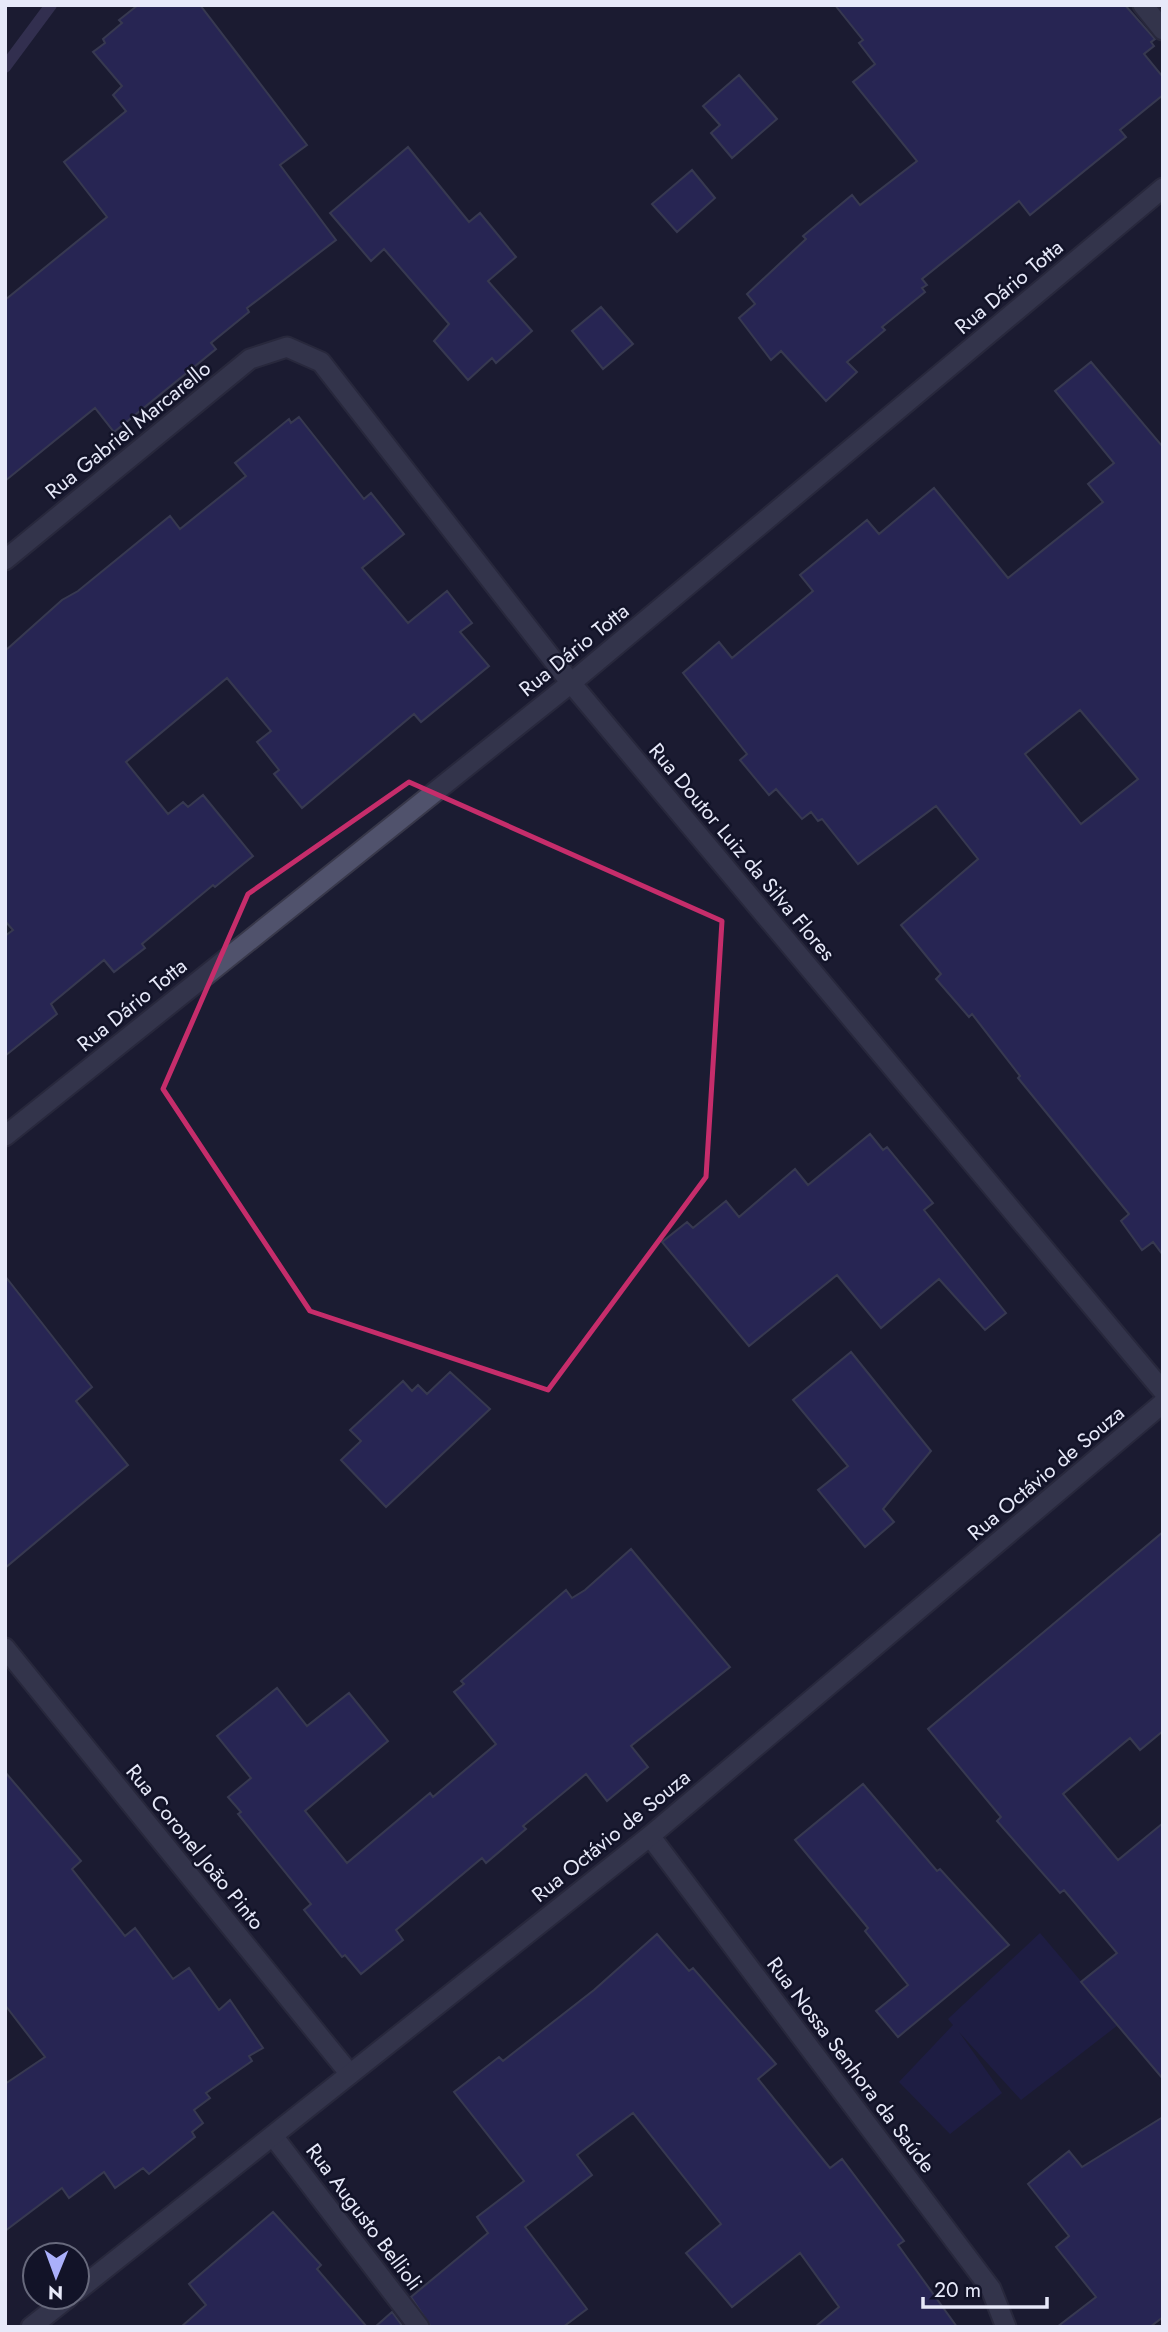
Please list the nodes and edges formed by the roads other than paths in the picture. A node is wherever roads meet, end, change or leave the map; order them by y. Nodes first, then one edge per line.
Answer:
1 (1143, 5) edge
2 (1163, 30) edge
3 (1163, 188) edge
4 (287, 347) joint
5 (5, 560) edge
6 (571, 683) junction
7 (5, 1136) edge
8 (1163, 1391) edge
9 (1163, 1403) edge
10 (5, 1648) edge
11 (650, 1836) junction
12 (350, 2074) junction
13 (273, 2136) junction
14 (91, 2280) edge
15 (51, 2311) edge
16 (31, 2327) edge
17 (419, 2327) edge
18 (1006, 2327) edge

1 - 2 street
3 - 6 street, Rua Dário Totta
4 - 5 street, Rua Gabriel Marcarello
4 - 6 street, Rua Doutor Luiz da Silva Flores
6 - 7 street, Rua Dário Totta
6 - 8 street, Rua Doutor Luiz da Silva Flores
9 - 11 street, Rua Octávio de Souza
10 - 12 street, Rua Coronel João Pinto
11 - 12 street, Rua Octávio de Souza
11 - 18 street, Rua Nossa Senhora da Saúde
12 - 13 street, Rua Octávio de Souza
13 - 14 street, Rua Octávio de Souza
13 - 17 street, Rua Augusto Bellioli
15 - 16 street

